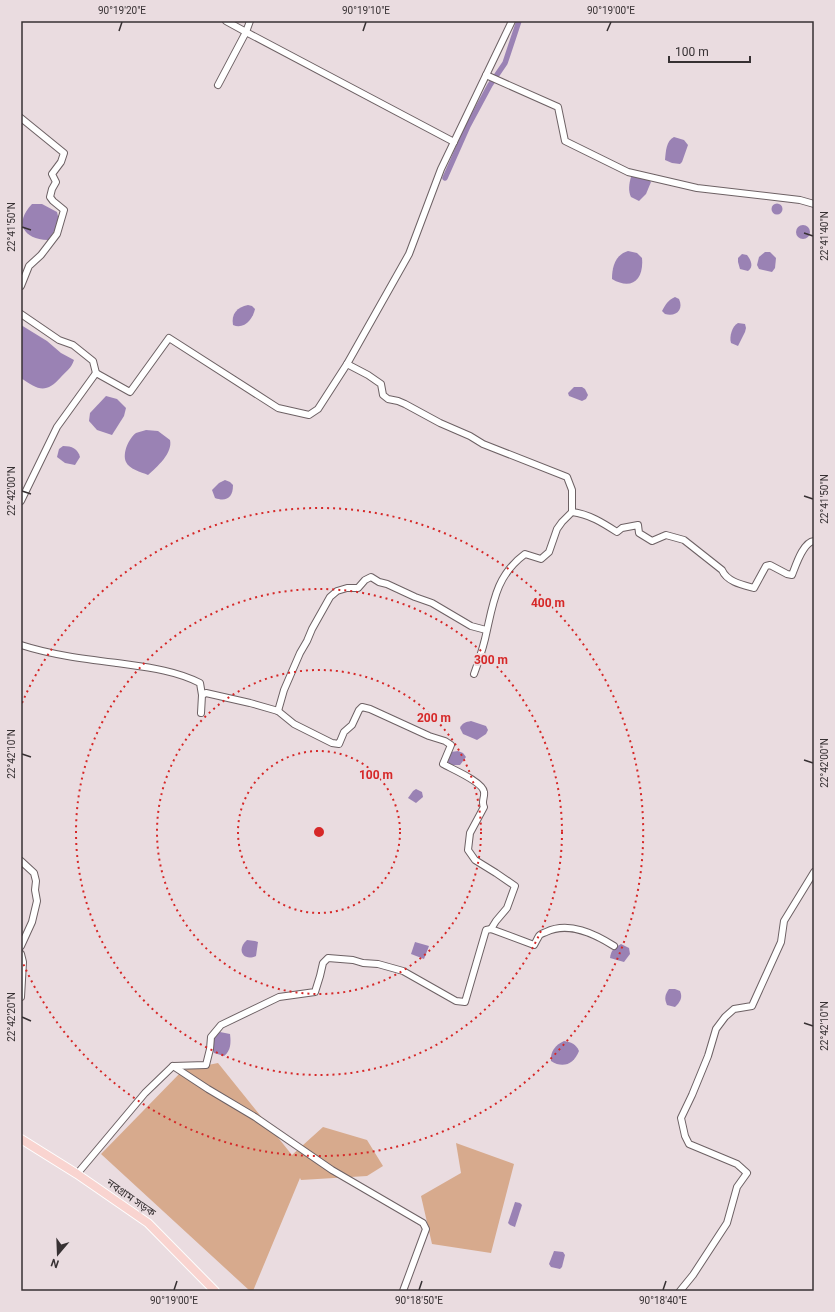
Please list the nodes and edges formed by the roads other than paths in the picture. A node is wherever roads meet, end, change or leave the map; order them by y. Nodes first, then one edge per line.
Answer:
1 (226, 21) edge
2 (250, 21) edge
3 (512, 21) edge
4 (246, 32) junction
5 (488, 76) junction
6 (218, 86) dead end
7 (21, 118) edge
8 (454, 142) junction
9 (814, 204) edge
10 (21, 286) edge
11 (21, 314) edge
12 (347, 364) junction
13 (96, 373) junction
14 (21, 501) edge
15 (572, 512) junction
16 (814, 541) edge
17 (486, 630) junction
18 (21, 645) edge
19 (474, 674) dead end
20 (202, 695) junction
21 (278, 711) junction
22 (201, 713) dead end
23 (21, 860) edge
24 (814, 872) edge
25 (491, 929) junction
26 (21, 946) edge
27 (614, 946) dead end
28 (21, 954) edge
29 (21, 997) edge
30 (173, 1066) junction
31 (21, 1139) edge
32 (76, 1174) junction
33 (215, 1291) edge
34 (403, 1291) edge
35 (680, 1291) edge

1 - 4 street
2 - 4 street
3 - 5 street
4 - 6 street
4 - 8 street
5 - 8 street
5 - 9 street
7 - 10 street
8 - 12 street
11 - 13 street
12 - 13 street
12 - 15 street
13 - 14 street
15 - 16 street
15 - 17 street
17 - 19 street
17 - 21 street
18 - 20 street
20 - 21 street
20 - 22 street
21 - 25 street
23 - 26 street
24 - 35 street
25 - 27 street
25 - 30 street
28 - 29 street
30 - 32 street
30 - 34 street
31 - 32 main road, নবগ্রাম সড়ক
32 - 33 main road, নবগ্রাম সড়ক

